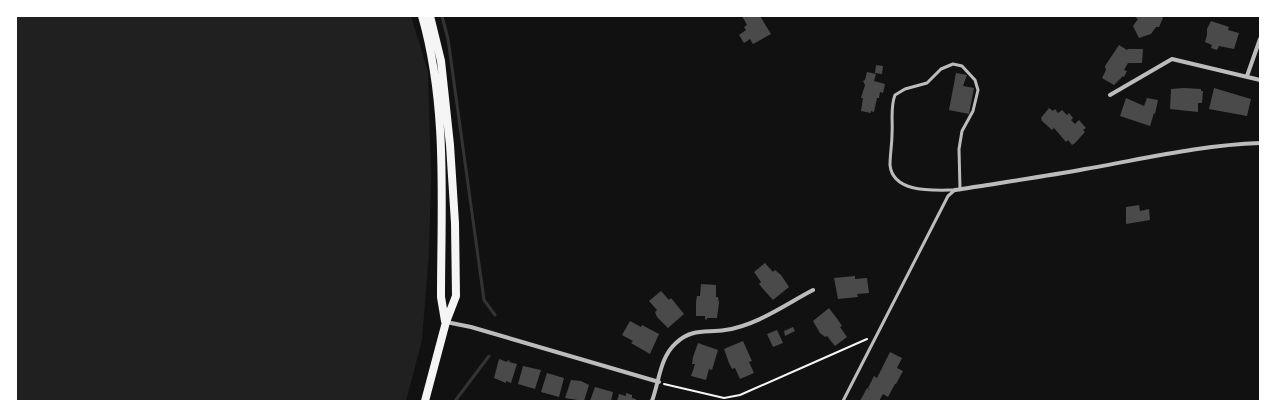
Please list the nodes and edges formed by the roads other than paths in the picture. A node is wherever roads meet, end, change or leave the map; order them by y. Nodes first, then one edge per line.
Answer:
1 (422, 16) edge
2 (430, 16) edge
3 (1260, 39) edge
4 (1247, 76) junction
5 (1260, 80) edge
6 (1110, 95) dead end
7 (1260, 143) edge
8 (960, 189) junction
9 (955, 190) junction
10 (813, 290) dead end
11 (446, 322) junction
12 (659, 382) junction
13 (425, 401) edge
14 (652, 401) edge
15 (843, 401) edge

1 - 11 main road
2 - 11 main road
3 - 4 street
4 - 5 street
4 - 6 street
7 - 8 street
8 - 9 street
8 - 9 lane
9 - 15 lane
10 - 12 street
11 - 12 street
11 - 13 main road
12 - 14 street

